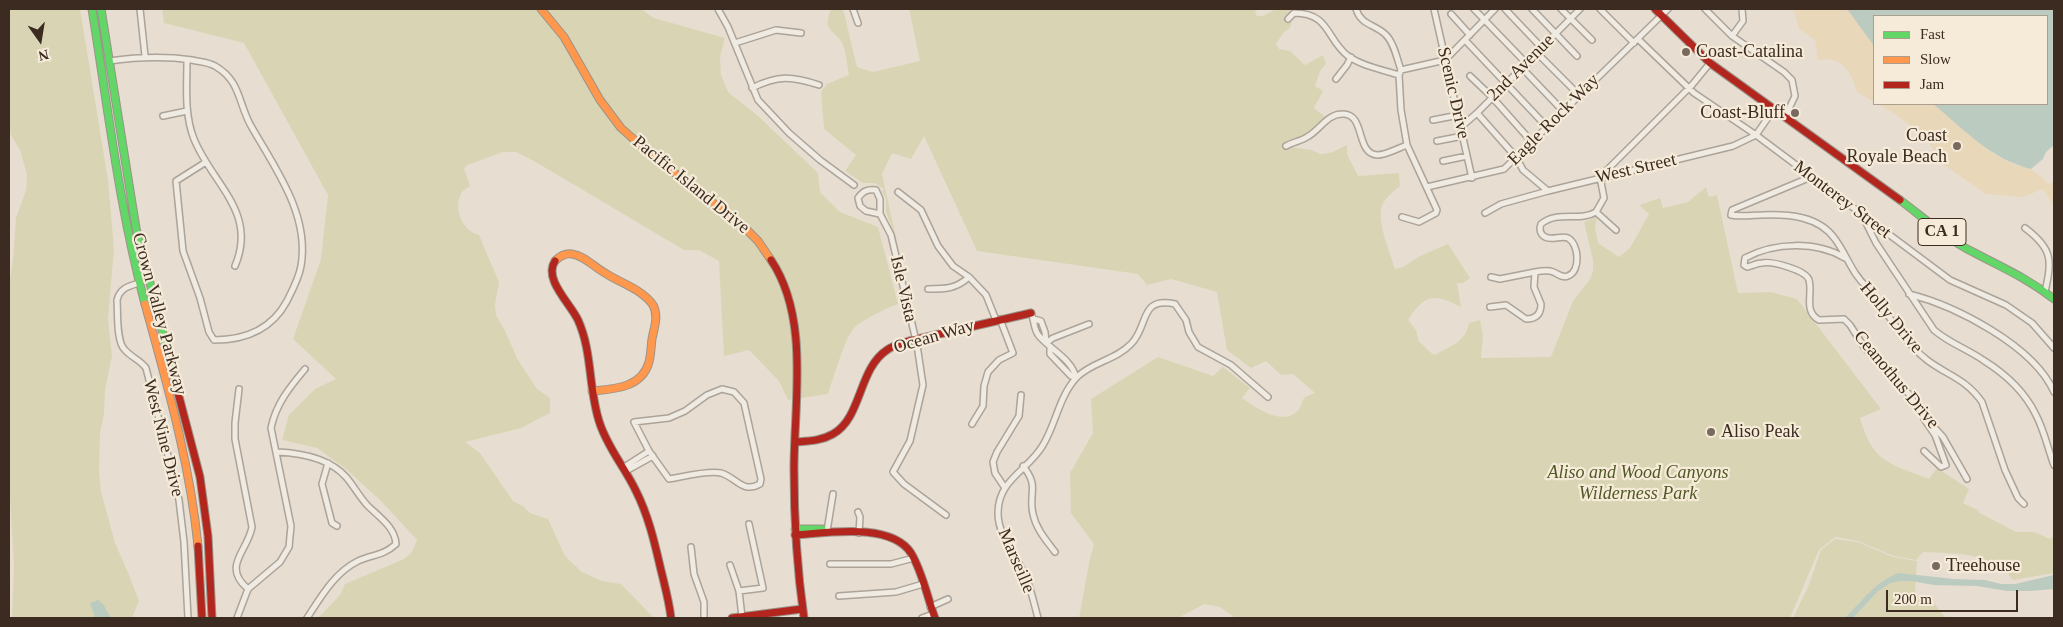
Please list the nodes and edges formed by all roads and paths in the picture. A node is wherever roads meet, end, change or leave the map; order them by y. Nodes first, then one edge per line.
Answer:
1 (92, 9) edge
2 (101, 9) edge
3 (140, 9) edge
4 (541, 9) edge
5 (718, 9) edge
6 (853, 9) edge
7 (1356, 9) edge
8 (1434, 9) edge
9 (1474, 9) edge
10 (1495, 9) edge
11 (1504, 9) edge
12 (1532, 9) edge
13 (1561, 9) edge
14 (1580, 9) edge
15 (1600, 9) edge
16 (1655, 9) edge
17 (1668, 9) edge
18 (1705, 9) edge
19 (1742, 9) edge
20 (1451, 14) dead end
21 (1662, 16) junction
22 (1570, 18) junction
23 (1288, 19) dead end
24 (1484, 20) junction
25 (858, 23) dead end
26 (95, 25) junction
27 (801, 33) dead end
28 (1470, 34) junction
29 (1556, 34) junction
30 (1732, 36) junction
31 (1465, 40) junction
32 (1592, 40) dead end
33 (1636, 41) junction
34 (735, 43) junction
35 (1542, 48) junction
36 (1537, 53) junction
37 (145, 56) junction
38 (1576, 56) dead end
39 (1351, 57) junction
40 (187, 60) junction
41 (1445, 60) junction
42 (109, 61) junction
43 (1710, 63) junction
44 (1527, 64) junction
45 (1522, 68) junction
46 (1400, 73) junction
47 (1470, 76) dead end
48 (1336, 79) dead end
49 (1507, 84) junction
50 (819, 85) dead end
51 (104, 88) junction
52 (752, 88) junction
53 (1688, 88) junction
54 (1579, 95) junction
55 (1492, 97) junction
56 (1774, 109) junction
57 (187, 110) junction
58 (1563, 111) junction
59 (1477, 113) junction
60 (1459, 115) junction
61 (163, 116) dead end
62 (1785, 117) junction
63 (1433, 120) dead end
64 (1461, 127) junction
65 (1546, 127) junction
66 (1756, 135) junction
67 (1463, 136) junction
68 (1437, 141) dead end
69 (1531, 142) junction
70 (1407, 145) junction
71 (1286, 146) dead end
72 (1467, 156) junction
73 (1516, 157) junction
74 (1442, 161) dead end
75 (206, 162) junction
76 (1600, 177) junction
77 (1811, 177) junction
78 (1472, 178) junction
79 (1427, 187) junction
80 (858, 189) junction
81 (1548, 191) junction
82 (898, 192) dead end
83 (1596, 212) junction
84 (1485, 213) dead end
85 (880, 214) junction
86 (1862, 216) junction
87 (1402, 217) dead end
88 (2024, 228) dead end
89 (1616, 230) dead end
90 (141, 244) junction
91 (1846, 258) junction
92 (235, 266) dead end
93 (1535, 272) junction
94 (969, 277) junction
95 (1491, 277) dead end
96 (139, 283) junction
97 (928, 289) dead end
98 (2045, 292) junction
99 (1909, 294) junction
100 (2054, 299) edge
101 (1490, 307) dead end
102 (1033, 316) joint
103 (159, 319) junction
104 (998, 320) junction
105 (1089, 324) dead end
106 (915, 339) junction
107 (1048, 345) junction
108 (2054, 348) edge
109 (305, 369) dead end
110 (1076, 378) junction
111 (239, 389) dead end
112 (592, 391) junction
113 (2054, 392) edge
114 (1021, 395) dead end
115 (1268, 396) dead end
116 (1922, 414) junction
117 (972, 424) dead end
118 (795, 442) junction
119 (1924, 451) dead end
120 (277, 452) junction
121 (651, 453) junction
122 (328, 463) junction
123 (2054, 465) edge
124 (1023, 466) junction
125 (625, 469) junction
126 (1967, 478) dead end
127 (1005, 488) junction
128 (833, 494) dead end
129 (2024, 504) dead end
130 (858, 512) dead end
131 (946, 515) dead end
132 (749, 524) dead end
133 (337, 526) dead end
134 (827, 531) junction
135 (795, 532) junction
136 (859, 533) junction
137 (691, 547) dead end
138 (1055, 552) dead end
139 (914, 558) junction
140 (830, 564) dead end
141 (730, 565) dead end
142 (923, 584) junction
143 (248, 589) junction
144 (739, 591) junction
145 (839, 596) dead end
146 (948, 599) dead end
147 (802, 609) junction
148 (933, 613) edge
149 (742, 617) edge
150 (188, 618) edge
151 (202, 618) edge
152 (212, 618) edge
153 (238, 618) edge
154 (307, 618) edge
155 (671, 618) edge
156 (704, 618) edge
157 (732, 618) edge
158 (804, 618) edge
159 (922, 618) edge
160 (1038, 618) edge

1 - 26 main road, Crown Valley Parkway
2 - 42 main road, Crown Valley Parkway
3 - 37 street
4 - 118 main road, Pacific Island Drive
5 - 34 street, Isle Vista
6 - 25 street
7 - 46 street
8 - 41 street, Scenic Drive
9 - 24 street
10 - 24 street
11 - 35 street
12 - 29 street
13 - 22 street
14 - 22 street, 2nd Avenue
15 - 33 street, Monterey Street
16 - 21 main road, CA 1
17 - 21 street, Eagle Rock Way
18 - 30 street
19 - 30 street
20 - 28 street
21 - 33 street, Eagle Rock Way
21 - 43 main road, CA 1
22 - 29 street, 2nd Avenue
22 - 32 street
23 - 39 street
24 - 28 street
24 - 44 street
26 - 42 main road
26 - 51 main road, Crown Valley Parkway
27 - 34 street
28 - 31 street
29 - 35 street, 2nd Avenue
29 - 38 street
30 - 62 street
31 - 41 street
31 - 49 street
33 - 53 street, Monterey Street
33 - 54 street, Eagle Rock Way
34 - 52 street, Isle Vista
35 - 36 street, 2nd Avenue
36 - 44 street, 2nd Avenue
36 - 54 street
37 - 40 street
37 - 42 street
39 - 46 street
39 - 48 street
40 - 57 street
40 - 75 street
41 - 46 street
41 - 60 street, Scenic Drive
42 - 51 main road
42 - 90 main road, Crown Valley Parkway
43 - 53 street
43 - 56 main road, CA 1
44 - 45 street, 2nd Avenue
45 - 49 street, 2nd Avenue
45 - 58 street
46 - 70 street
47 - 55 street
49 - 55 street, 2nd Avenue
49 - 65 street
50 - 52 street
51 - 96 main road, Crown Valley Parkway
52 - 80 street, Isle Vista
53 - 66 street, Monterey Street
53 - 76 street
54 - 58 street, Eagle Rock Way
55 - 59 street, 2nd Avenue
55 - 69 street
56 - 62 main road, CA 1
56 - 66 street
57 - 61 street
57 - 75 street
58 - 65 street, Eagle Rock Way
59 - 64 street, 2nd Avenue
59 - 73 street
60 - 63 street
60 - 64 street, Scenic Drive
62 - 98 main road, CA 1
64 - 67 street, Scenic Drive
65 - 69 street, Eagle Rock Way
66 - 76 street, West Street
66 - 77 street, Monterey Street
67 - 68 street
67 - 72 street, Scenic Drive
69 - 73 street, Eagle Rock Way
70 - 71 street
70 - 79 street
72 - 74 street
72 - 78 street, Scenic Drive
73 - 78 street, Eagle Rock Way
73 - 81 street
75 - 92 street
76 - 81 street, West Street
76 - 83 street
77 - 86 street, Monterey Street
77 - 91 street, Holly Drive
78 - 79 street, Eagle Rock Way
79 - 87 street
80 - 85 street
80 - 85 street, Isle Vista
81 - 84 street, West Street
82 - 94 street
83 - 89 street
83 - 93 street
85 - 106 street, Isle Vista
86 - 99 street
86 - 108 street, Monterey Street
88 - 98 street
90 - 96 main road
90 - 103 main road, Crown Valley Parkway
91 - 116 street, Ceanothus Drive
91 - 129 street, Holly Drive
93 - 95 street
93 - 101 street
94 - 97 street
94 - 104 street
96 - 103 main road
96 - 150 street, West Nine Drive
96 - 151 main road, Crown Valley Parkway
98 - 100 main road, CA 1
99 - 113 street
99 - 123 street
102 - 104 main road, Ocean Way
102 - 107 street
103 - 152 main road, Crown Valley Parkway
104 - 106 main road, Ocean Way
104 - 117 street
105 - 107 street
106 - 118 main road, Ocean Way
106 - 131 street, Isle Vista
107 - 110 street
109 - 120 street
110 - 115 street
110 - 124 street, Marseille
111 - 143 street
112 - 112 main road
112 - 125 main road
114 - 127 street
116 - 119 street
116 - 126 street, Ceanothus Drive
118 - 135 main road, Pacific Island Drive
120 - 122 street
120 - 143 street
121 - 121 street
121 - 125 street
122 - 133 street
122 - 154 street
124 - 127 street, Marseille
124 - 138 street
125 - 155 main road
127 - 160 street, Marseille
128 - 134 street
130 - 136 street
132 - 144 street
134 - 135 main road
134 - 136 main road
135 - 147 main road, Pacific Island Drive
136 - 139 main road
137 - 156 street
139 - 140 street
139 - 142 main road
141 - 144 street
142 - 145 street
142 - 148 main road
143 - 153 street
144 - 149 street
146 - 148 street
147 - 149 main road
147 - 158 main road, Pacific Island Drive
148 - 159 street
149 - 157 main road

